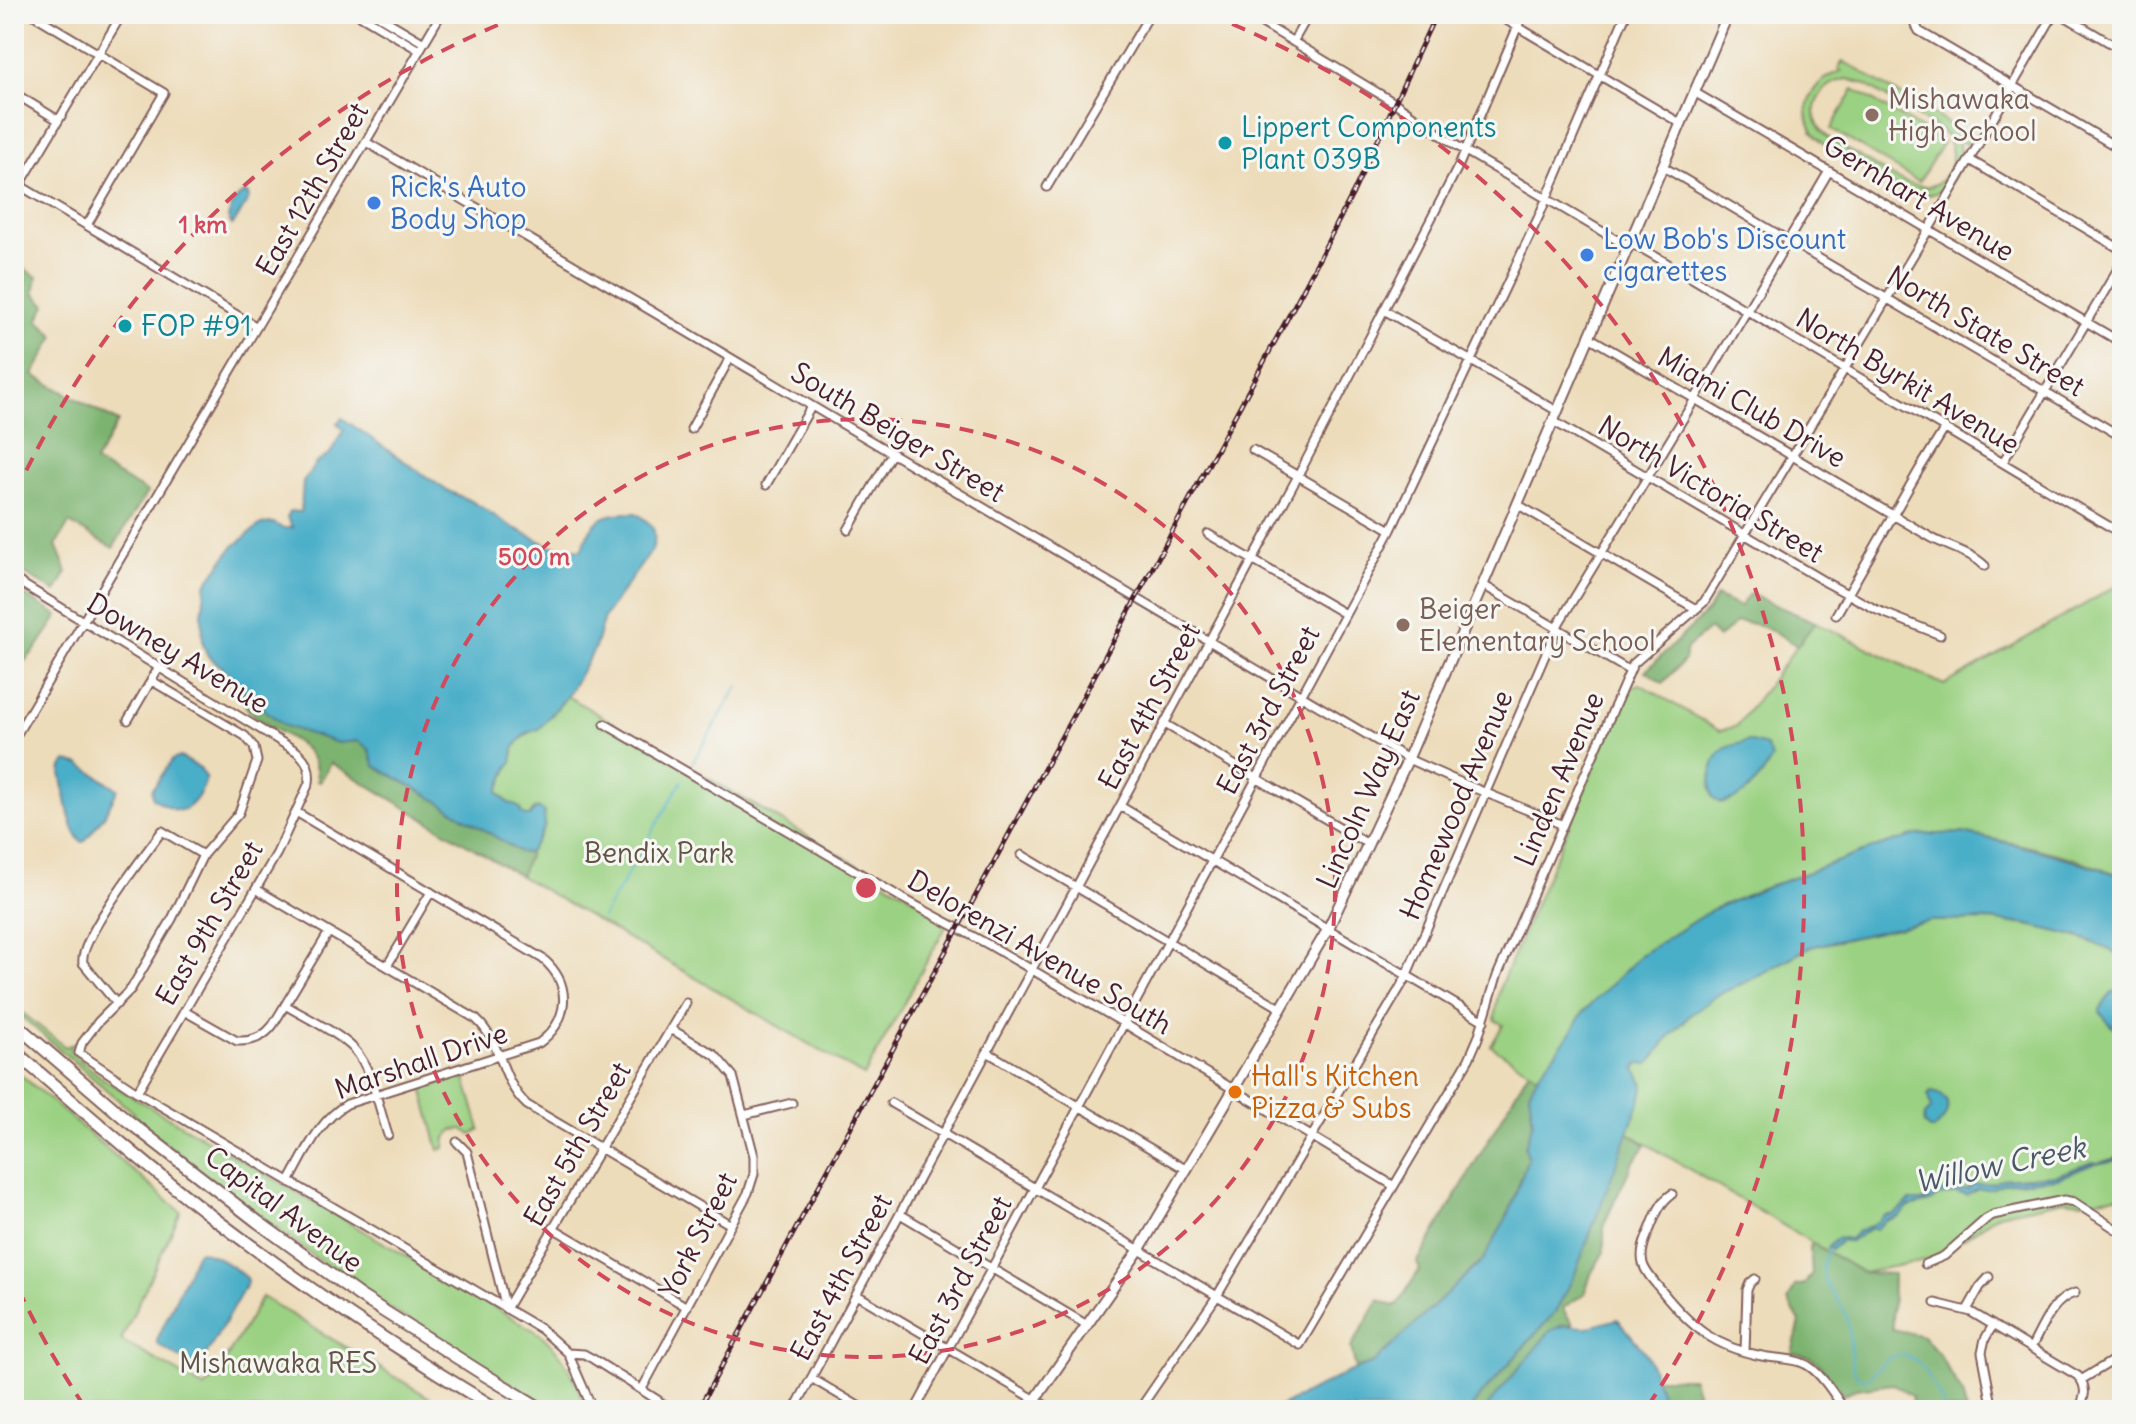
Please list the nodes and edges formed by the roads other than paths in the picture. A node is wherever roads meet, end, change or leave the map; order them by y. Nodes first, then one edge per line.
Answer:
1 (32, 14) edge
2 (122, 14) edge
3 (358, 14) edge
4 (375, 14) edge
5 (441, 14) edge
6 (1150, 14) edge
7 (1309, 14) edge
8 (1496, 14) edge
9 (1523, 14) edge
10 (1626, 14) edge
11 (1728, 14) edge
12 (1918, 14) edge
13 (2054, 14) edge
14 (2061, 14) edge
15 (1249, 15) edge
16 (1517, 26) junction
17 (1293, 42) junction
18 (421, 46) junction
19 (2122, 50) edge
20 (98, 54) junction
21 (1600, 75) junction
22 (2013, 86) junction
23 (1694, 92) junction
24 (14, 93) edge
25 (58, 120) junction
26 (1680, 123) junction
27 (366, 142) junction
28 (2122, 150) edge
29 (1465, 151) junction
30 (1970, 160) junction
31 (1662, 166) junction
32 (1829, 171) junction
33 (17, 184) edge
34 (1047, 187) dead end
35 (14, 195) edge
36 (1546, 199) junction
37 (87, 225) junction
38 (1929, 229) junction
39 (1788, 240) junction
40 (1629, 244) junction
41 (2122, 250) edge
42 (2122, 262) edge
43 (1887, 299) junction
44 (1384, 310) junction
45 (1747, 311) junction
46 (2086, 323) junction
47 (257, 327) junction
48 (1589, 337) junction
49 (2122, 343) edge
50 (730, 358) junction
51 (1471, 361) junction
52 (1846, 369) junction
53 (2045, 392) junction
54 (1695, 399) junction
55 (811, 407) junction
56 (1555, 416) junction
57 (1945, 428) junction
58 (691, 429) dead end
59 (2122, 437) edge
60 (1253, 450) dead end
61 (892, 453) junction
62 (1793, 457) junction
63 (2003, 462) junction
64 (1298, 476) junction
65 (1647, 477) junction
66 (766, 485) dead end
67 (1517, 504) junction
68 (1893, 515) junction
69 (848, 530) dead end
70 (1391, 530) junction
71 (1208, 534) dead end
72 (2122, 534) edge
73 (1745, 535) junction
74 (1601, 553) junction
75 (1254, 559) junction
76 (1985, 566) dead end
77 (14, 579) edge
78 (1483, 585) junction
79 (1848, 594) junction
80 (1696, 609) junction
81 (1345, 614) junction
82 (1836, 615) dead end
83 (84, 621) junction
84 (1557, 628) junction
85 (1940, 635) dead end
86 (1209, 641) junction
87 (159, 667) junction
88 (1630, 671) junction
89 (152, 681) junction
90 (1301, 695) junction
91 (128, 720) dead end
92 (605, 724) dead end
93 (1165, 724) junction
94 (14, 739) edge
95 (1408, 759) junction
96 (310, 773) joint
97 (1256, 778) junction
98 (1486, 793) junction
99 (1120, 806) junction
100 (296, 812) junction
101 (1563, 825) junction
102 (1368, 844) junction
103 (203, 855) junction
104 (1022, 855) dead end
105 (1212, 861) junction
106 (1076, 887) junction
107 (256, 889) junction
108 (431, 892) junction
109 (1328, 929) junction
110 (329, 932) junction
111 (1168, 942) junction
112 (387, 966) junction
113 (1032, 970) junction
114 (1407, 975) junction
115 (686, 1003) dead end
116 (117, 1004) junction
117 (285, 1005) junction
118 (1282, 1009) junction
119 (184, 1011) junction
120 (1484, 1021) junction
121 (14, 1023) edge
122 (1124, 1024) junction
123 (671, 1029) junction
124 (14, 1051) edge
125 (987, 1052) junction
126 (499, 1057) junction
127 (1234, 1090) junction
128 (137, 1092) junction
129 (375, 1095) junction
130 (792, 1103) dead end
131 (891, 1103) dead end
132 (1079, 1106) junction
133 (744, 1115) junction
134 (943, 1134) junction
135 (388, 1135) dead end
136 (1311, 1136) junction
137 (457, 1142) dead end
138 (600, 1148) junction
139 (1187, 1170) junction
140 (289, 1182) junction
141 (1394, 1186) junction
142 (1035, 1188) junction
143 (1672, 1194) dead end
144 (900, 1214) junction
145 (731, 1225) junction
146 (553, 1228) junction
147 (2122, 1233) edge
148 (1139, 1250) junction
149 (1925, 1264) dead end
150 (991, 1268) junction
151 (1989, 1277) dead end
152 (1755, 1279) dead end
153 (2075, 1293) dead end
154 (857, 1295) junction
155 (1217, 1296) junction
156 (1935, 1303) dead end
157 (687, 1307) junction
158 (506, 1309) junction
159 (1967, 1310) junction
160 (1087, 1325) junction
161 (1993, 1325) junction
162 (2031, 1348) junction
163 (949, 1349) junction
164 (1745, 1352) junction
165 (568, 1353) junction
166 (2122, 1355) edge
167 (811, 1378) junction
168 (2081, 1380) junction
169 (642, 1389) junction
170 (1036, 1400) junction
171 (2079, 1407) edge
172 (498, 1410) edge
173 (543, 1410) edge
174 (593, 1410) edge
175 (669, 1410) edge
176 (794, 1410) edge
177 (865, 1410) edge
178 (915, 1410) edge
179 (1028, 1410) edge
180 (1053, 1410) edge
181 (1139, 1410) edge
182 (1845, 1410) edge
183 (1993, 1410) edge
184 (2091, 1410) edge

1 - 20 street
2 - 20 street
3 - 18 street
4 - 18 street
5 - 18 street, East 12th Street
6 - 34 street
7 - 17 street
8 - 16 street
9 - 16 street, East 4th Street
10 - 21 street, East 3rd Street
11 - 23 main road, Lincoln Way East
12 - 22 street
13 - 22 street, Linden Avenue
14 - 19 street
15 - 17 street, North Byrkit Avenue
16 - 21 street
16 - 29 street, East 4th Street
17 - 29 street, North Byrkit Avenue
18 - 27 street, East 12th Street
20 - 25 street
20 - 37 street
21 - 26 street
21 - 36 street, East 3rd Street
22 - 28 street
22 - 30 street, Linden Avenue
23 - 26 main road, Lincoln Way East
23 - 32 street, Gernhart Avenue
24 - 25 street
25 - 33 street
26 - 31 main road, Lincoln Way East
27 - 47 street, East 12th Street
27 - 50 street, South Beiger Street
29 - 36 street, North Byrkit Avenue
29 - 44 street, East 4th Street
30 - 38 street, Linden Avenue
30 - 41 street
31 - 39 street, North State Street
31 - 40 main road, Lincoln Way East
32 - 38 street, Gernhart Avenue
32 - 39 street, Homewood Avenue
33 - 35 street
33 - 37 street
36 - 40 street, North Byrkit Avenue
36 - 51 street, East 3rd Street
37 - 47 street
38 - 43 street, Linden Avenue
38 - 46 street, Gernhart Avenue
39 - 43 street, North State Street
39 - 45 street, Homewood Avenue
40 - 45 street, North Byrkit Avenue
40 - 48 main road, Lincoln Way East
42 - 46 street
43 - 52 street, Linden Avenue
43 - 53 street, North State Street
44 - 51 street, North Victoria Street
44 - 64 street, East 4th Street
45 - 52 street, North Byrkit Avenue
45 - 54 street, Homewood Avenue
46 - 49 street, Gernhart Avenue
46 - 53 street
47 - 83 street, East 12th Street
48 - 54 street, Miami Club Drive
48 - 56 main road, Lincoln Way East
50 - 55 street, South Beiger Street
50 - 58 street
51 - 56 street, North Victoria Street
51 - 70 street, East 3rd Street
52 - 57 street, North Byrkit Avenue
52 - 62 street, Linden Avenue
53 - 59 street, North State Street
53 - 63 street
54 - 62 street, Miami Club Drive
54 - 65 street, Homewood Avenue
55 - 61 street, South Beiger Street
55 - 66 street
56 - 65 street, North Victoria Street
56 - 67 main road, Lincoln Way East
57 - 63 street, North Byrkit Avenue
57 - 68 street
60 - 64 street
61 - 69 street
61 - 86 street, South Beiger Street
62 - 68 street, Miami Club Drive
62 - 73 street, Linden Avenue
63 - 72 street, North Byrkit Avenue
64 - 70 street
64 - 75 street, East 4th Street
65 - 73 street, North Victoria Street
65 - 74 street, Homewood Avenue
67 - 74 street
67 - 78 main road, Lincoln Way East
68 - 76 street, Miami Club Drive
68 - 79 street
70 - 81 street, East 3rd Street
71 - 75 street
73 - 79 street, North Victoria Street
73 - 80 street, Linden Avenue
74 - 80 street
74 - 84 street, Homewood Avenue
75 - 81 street
75 - 86 street, East 4th Street
77 - 83 street, Downey Avenue
78 - 84 street
78 - 95 main road, Lincoln Way East
79 - 82 street
79 - 85 street, North Victoria Street
80 - 88 street, Linden Avenue
81 - 90 street, East 3rd Street
83 - 87 street, Downey Avenue
83 - 94 street, East 12th Street
84 - 88 street
84 - 98 street, Homewood Avenue
86 - 90 street, South Beiger Street
86 - 93 street, East 4th Street
87 - 89 street
87 - 96 street, Downey Avenue
88 - 101 street, Linden Avenue
89 - 91 street
89 - 103 street
90 - 95 street, South Beiger Street
90 - 97 street, East 3rd Street
92 - 113 street, Delorenzi Avenue South
93 - 97 street
93 - 99 street, East 4th Street
95 - 98 street, South Beiger Street
95 - 102 main road, Lincoln Way East
96 - 100 street, East 9th Street
97 - 102 street
97 - 105 street, East 3rd Street
98 - 101 street, South Beiger Street
98 - 114 street, Homewood Avenue
99 - 105 street
99 - 106 street, East 4th Street
100 - 107 street, East 9th Street
100 - 108 street
101 - 120 street, Linden Avenue
102 - 109 main road, Lincoln Way East
103 - 116 street
103 - 116 street
104 - 106 street
105 - 109 street
105 - 111 street, East 3rd Street
106 - 111 street
106 - 113 street, East 4th Street
107 - 110 street
107 - 119 street, East 9th Street
108 - 112 street
108 - 126 street, Marshall Drive
109 - 114 street
109 - 118 main road, Lincoln Way East
110 - 112 street
110 - 117 street
111 - 118 street
111 - 122 street, East 3rd Street
112 - 126 street
113 - 122 street, Delorenzi Avenue South
113 - 125 street, East 4th Street
114 - 120 street
114 - 136 street, Homewood Avenue
115 - 123 street, East 5th Street
116 - 128 street, Capital Avenue
117 - 119 street
117 - 129 street
118 - 127 main road, Lincoln Way East
119 - 128 street, East 9th Street
120 - 141 street, Linden Avenue
121 - 173 highway, Capital Avenue
122 - 127 street, Delorenzi Avenue South
122 - 132 street, East 3rd Street
123 - 133 street, York Street
123 - 138 street, East 5th Street
124 - 172 highway, Capital Avenue
125 - 132 street
125 - 134 street, East 4th Street
126 - 129 street, Marshall Drive
126 - 138 street
127 - 136 street, Delorenzi Avenue South
127 - 139 main road, Lincoln Way East
128 - 140 street, Capital Avenue
129 - 135 street
129 - 140 street, Marshall Drive
130 - 133 street
131 - 134 street
132 - 139 street
132 - 142 street, East 3rd Street
133 - 145 street, York Street
134 - 142 street
134 - 144 street, East 4th Street
136 - 141 street, Delorenzi Avenue South
136 - 155 street, Homewood Avenue
137 - 158 street
138 - 145 street
138 - 146 street, East 5th Street
139 - 148 main road, Lincoln Way East
140 - 158 street, Capital Avenue
141 - 155 street, Linden Avenue
142 - 148 street
142 - 150 street, East 3rd Street
143 - 164 street
144 - 150 street
144 - 154 street, East 4th Street
145 - 157 street, York Street
146 - 157 street
146 - 158 street, East 5th Street
147 - 149 street
148 - 155 street
148 - 160 main road, Lincoln Way East
150 - 160 street
150 - 163 street, East 3rd Street
151 - 159 street
152 - 164 street
153 - 162 street
154 - 163 street
154 - 167 street, East 4th Street
155 - 181 street, Homewood Avenue
156 - 159 street
157 - 169 street, York Street
158 - 165 street, Capital Avenue
159 - 161 street
160 - 170 main road, Lincoln Way East
161 - 162 street
161 - 183 street
162 - 168 street
163 - 170 street
163 - 178 street, East 3rd Street
164 - 182 street
165 - 169 street
165 - 174 street, Capital Avenue
166 - 168 street
167 - 176 street, East 4th Street
167 - 177 street
168 - 171 street
169 - 175 street
170 - 179 main road, Lincoln Way East
170 - 180 street
171 - 184 street

